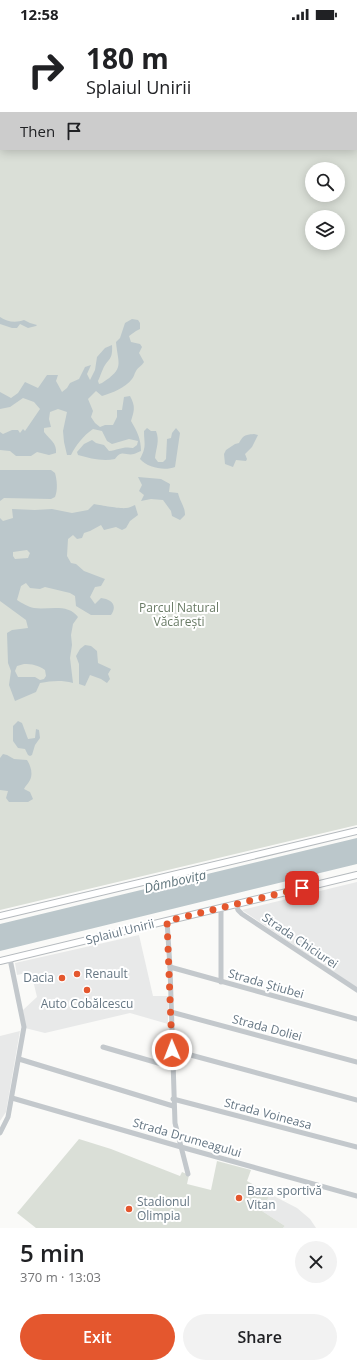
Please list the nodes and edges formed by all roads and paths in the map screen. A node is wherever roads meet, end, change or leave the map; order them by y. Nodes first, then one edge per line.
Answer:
1 (357, 831) edge
2 (357, 875) edge
3 (236, 904) junction
4 (221, 908) junction
5 (0, 916) edge
6 (167, 921) junction
7 (10, 959) junction
8 (0, 961) edge
9 (170, 967) junction
10 (221, 982) junction
11 (357, 990) edge
12 (172, 1012) junction
13 (357, 1020) edge
14 (103, 1047) dead end
15 (172, 1050) junction
16 (19, 1059) junction
17 (357, 1062) edge
18 (172, 1067) junction
19 (12, 1098) junction
20 (173, 1100) junction
21 (357, 1100) edge
22 (173, 1106) junction
23 (0, 1133) edge
24 (181, 1147) junction
25 (357, 1147) edge
26 (188, 1174) dead end
27 (357, 1196) edge

1 - 5 main road
2 - 3 main road, Splaiul Unirii
3 - 4 main road, Splaiul Unirii
3 - 11 street, Strada Chiciurei
4 - 6 main road, Splaiul Unirii
4 - 10 street
6 - 7 main road, Splaiul Unirii
6 - 9 street
7 - 8 main road, Splaiul Unirii
7 - 16 street
9 - 10 street, Strada Știubei
9 - 12 street
10 - 13 street, Strada Știubei
12 - 15 street
12 - 17 street, Strada Doliei
14 - 18 street
15 - 18 street
15 - 21 street
16 - 19 street
16 - 22 street
18 - 20 street
19 - 23 street
19 - 24 street, Strada Drumeagului
20 - 22 street
20 - 25 street, Strada Voineasa
22 - 24 street
24 - 26 street
24 - 27 street, Strada Drumeagului

